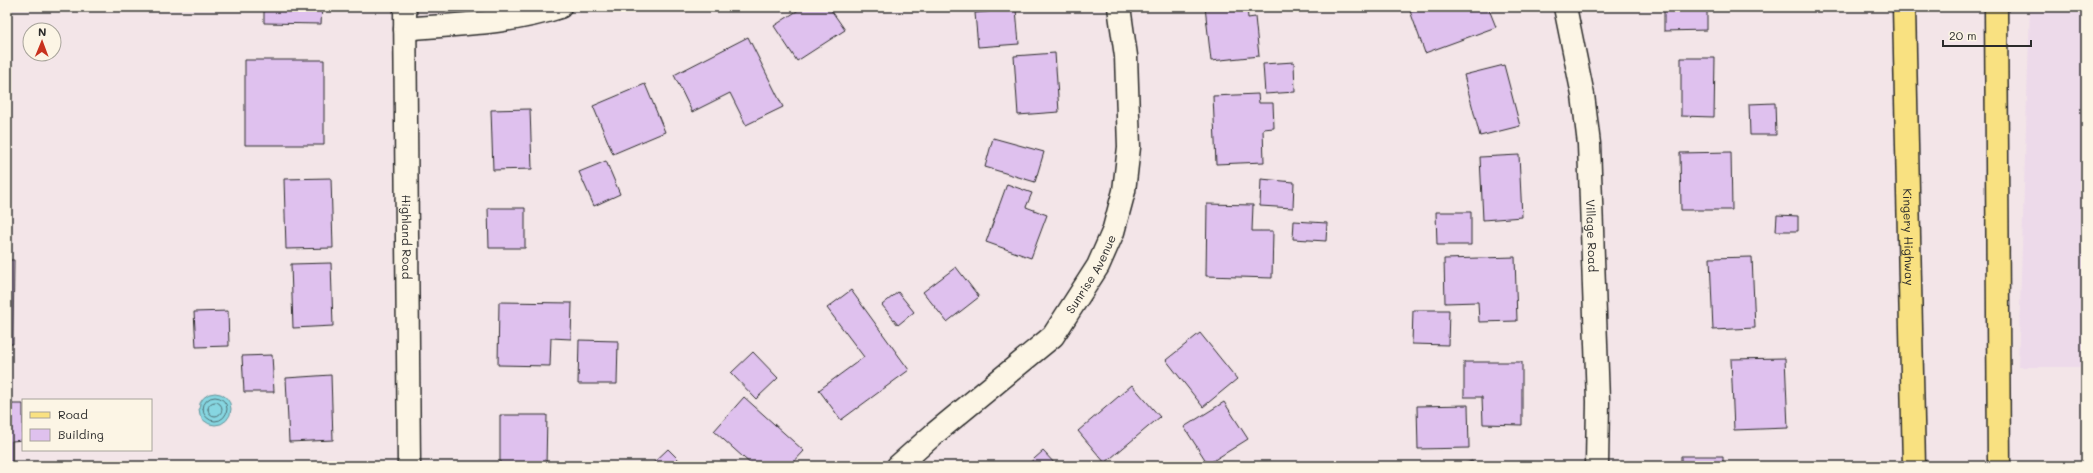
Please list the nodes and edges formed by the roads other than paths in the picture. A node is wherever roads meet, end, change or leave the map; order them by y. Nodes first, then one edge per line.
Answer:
1 (404, 7) edge
2 (560, 7) edge
3 (1119, 7) edge
4 (1565, 7) edge
5 (1904, 7) edge
6 (1996, 7) edge
7 (405, 29) junction
8 (409, 466) edge
9 (898, 466) edge
10 (1597, 466) edge
11 (1914, 466) edge
12 (1999, 466) edge

1 - 7 street, Highland Road
2 - 7 street
3 - 9 street, Sunrise Avenue
4 - 10 street, Village Road
5 - 11 main road, Kingery Highway
6 - 12 main road
7 - 8 street, Highland Road

